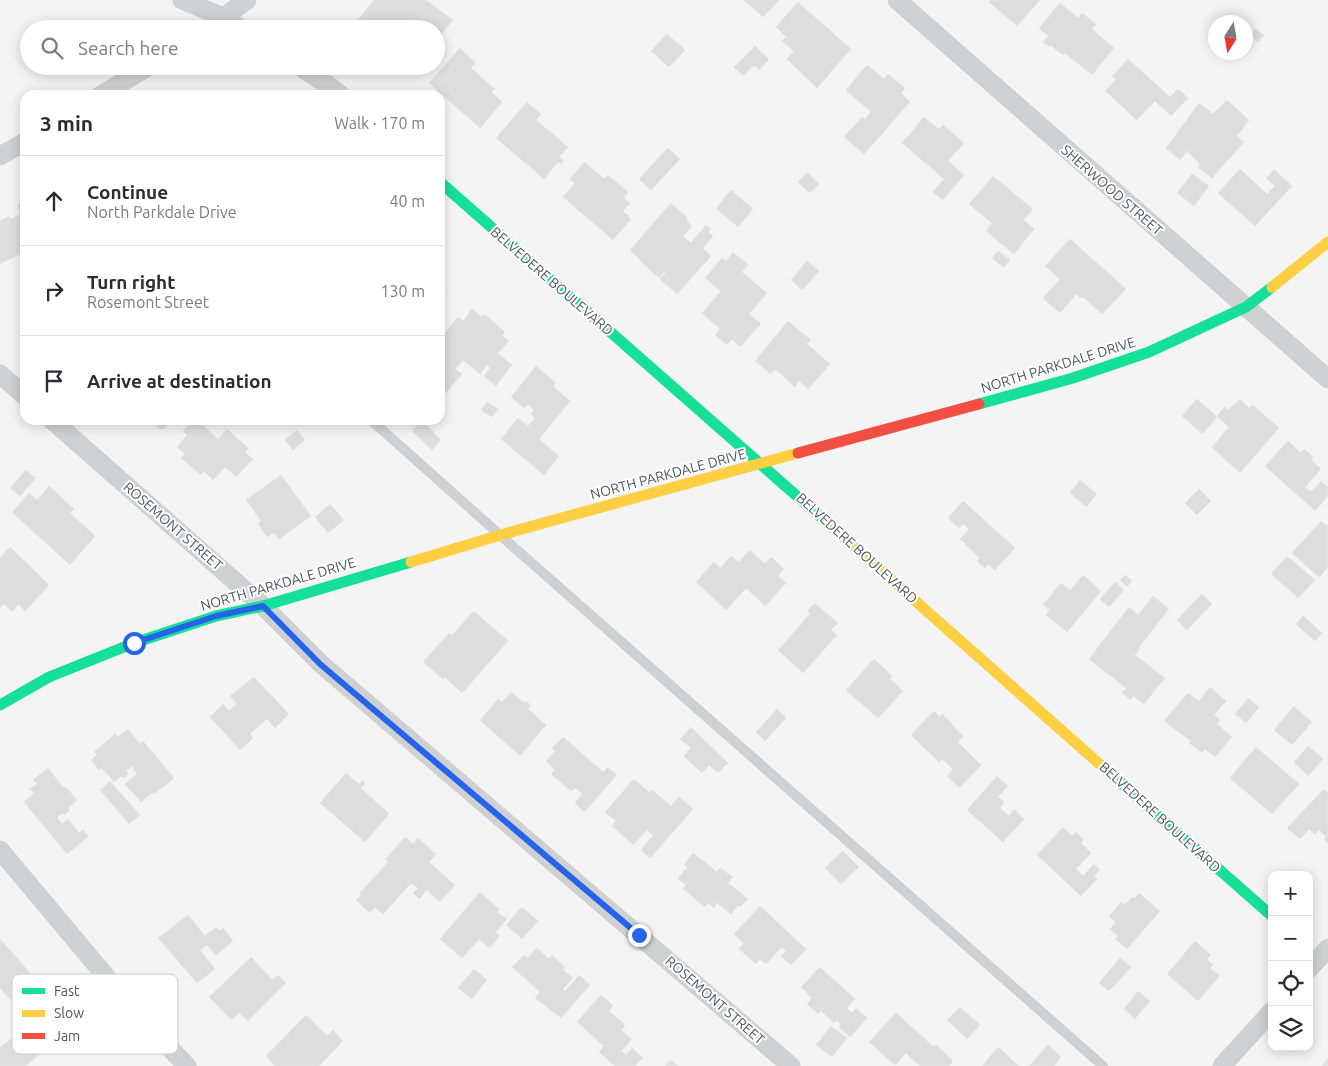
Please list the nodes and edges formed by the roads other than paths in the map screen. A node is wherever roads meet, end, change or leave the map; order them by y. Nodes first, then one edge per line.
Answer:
1 (182, 0) edge
2 (247, 0) edge
3 (897, 0) edge
4 (223, 17) junction
5 (219, 20) edge
6 (228, 20) edge
7 (134, 75) edge
8 (312, 75) edge
9 (109, 90) edge
10 (334, 90) edge
11 (20, 145) edge
12 (0, 156) edge
13 (445, 186) edge
14 (1328, 242) edge
15 (1246, 307) junction
16 (0, 374) edge
17 (1328, 379) edge
18 (20, 392) edge
19 (58, 425) edge
20 (377, 425) edge
21 (761, 464) junction
22 (500, 535) junction
23 (263, 606) junction
24 (0, 705) edge
25 (0, 850) edge
26 (1268, 912) edge
27 (104, 974) edge
28 (1268, 1015) edge
29 (175, 1054) edge
30 (187, 1066) edge
31 (791, 1066) edge
32 (1103, 1066) edge
33 (1222, 1066) edge

1 - 4 street
2 - 4 street
3 - 15 street, SHERWOOD STREET
4 - 5 street
4 - 6 street
7 - 9 street
8 - 10 street
11 - 12 street
13 - 21 street, BELVEDERE BOULEVARD
14 - 15 street, NORTH PARKDALE DRIVE
15 - 17 street, SHERWOOD STREET
15 - 21 street, NORTH PARKDALE DRIVE
16 - 18 street
19 - 23 street, ROSEMONT STREET
20 - 22 lane
21 - 22 street, NORTH PARKDALE DRIVE
21 - 26 street, BELVEDERE BOULEVARD
22 - 23 street, NORTH PARKDALE DRIVE
22 - 32 lane
23 - 24 street, NORTH PARKDALE DRIVE
23 - 31 street, ROSEMONT STREET
25 - 27 street
28 - 33 street
29 - 30 street

